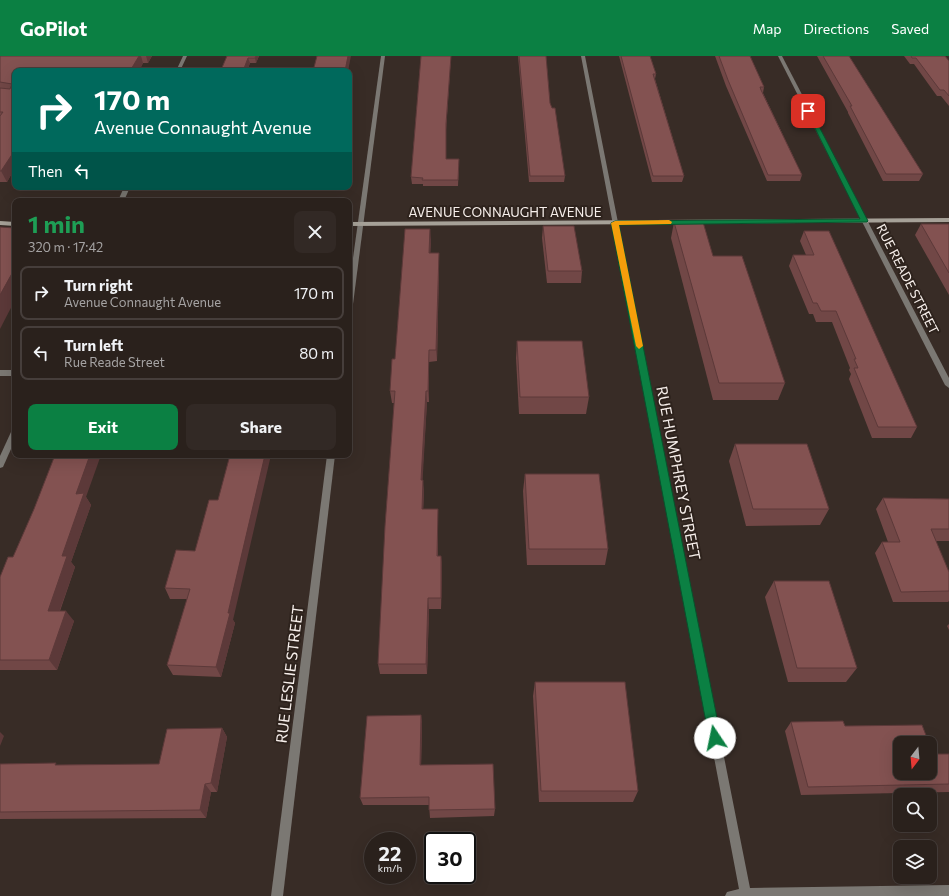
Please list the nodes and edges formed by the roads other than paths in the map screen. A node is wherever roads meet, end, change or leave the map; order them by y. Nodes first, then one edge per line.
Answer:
1 (185, 56) edge
2 (383, 56) edge
3 (583, 56) edge
4 (780, 56) edge
5 (179, 68) edge
6 (949, 220) edge
7 (864, 221) junction
8 (615, 223) junction
9 (0, 224) edge
10 (12, 224) edge
11 (352, 224) edge
12 (360, 224) junction
13 (352, 288) edge
14 (0, 373) edge
15 (12, 373) edge
16 (949, 385) edge
17 (12, 439) edge
18 (331, 458) edge
19 (0, 465) edge
20 (949, 891) edge
21 (745, 895) edge
22 (277, 896) edge
23 (731, 896) edge

1 - 5 street
2 - 12 street
3 - 8 street, RUE HUMPHREY STREET
4 - 7 street, RUE READE STREET
6 - 7 street, AVENUE CONNAUGHT AVENUE
7 - 8 street, AVENUE CONNAUGHT AVENUE
7 - 16 street, RUE READE STREET
8 - 12 street, AVENUE CONNAUGHT AVENUE
8 - 21 street, RUE HUMPHREY STREET
9 - 10 street
11 - 12 street, AVENUE CONNAUGHT AVENUE
12 - 13 street
14 - 15 street
17 - 19 street
18 - 22 street, RUE LESLIE STREET
20 - 21 street
21 - 23 street

